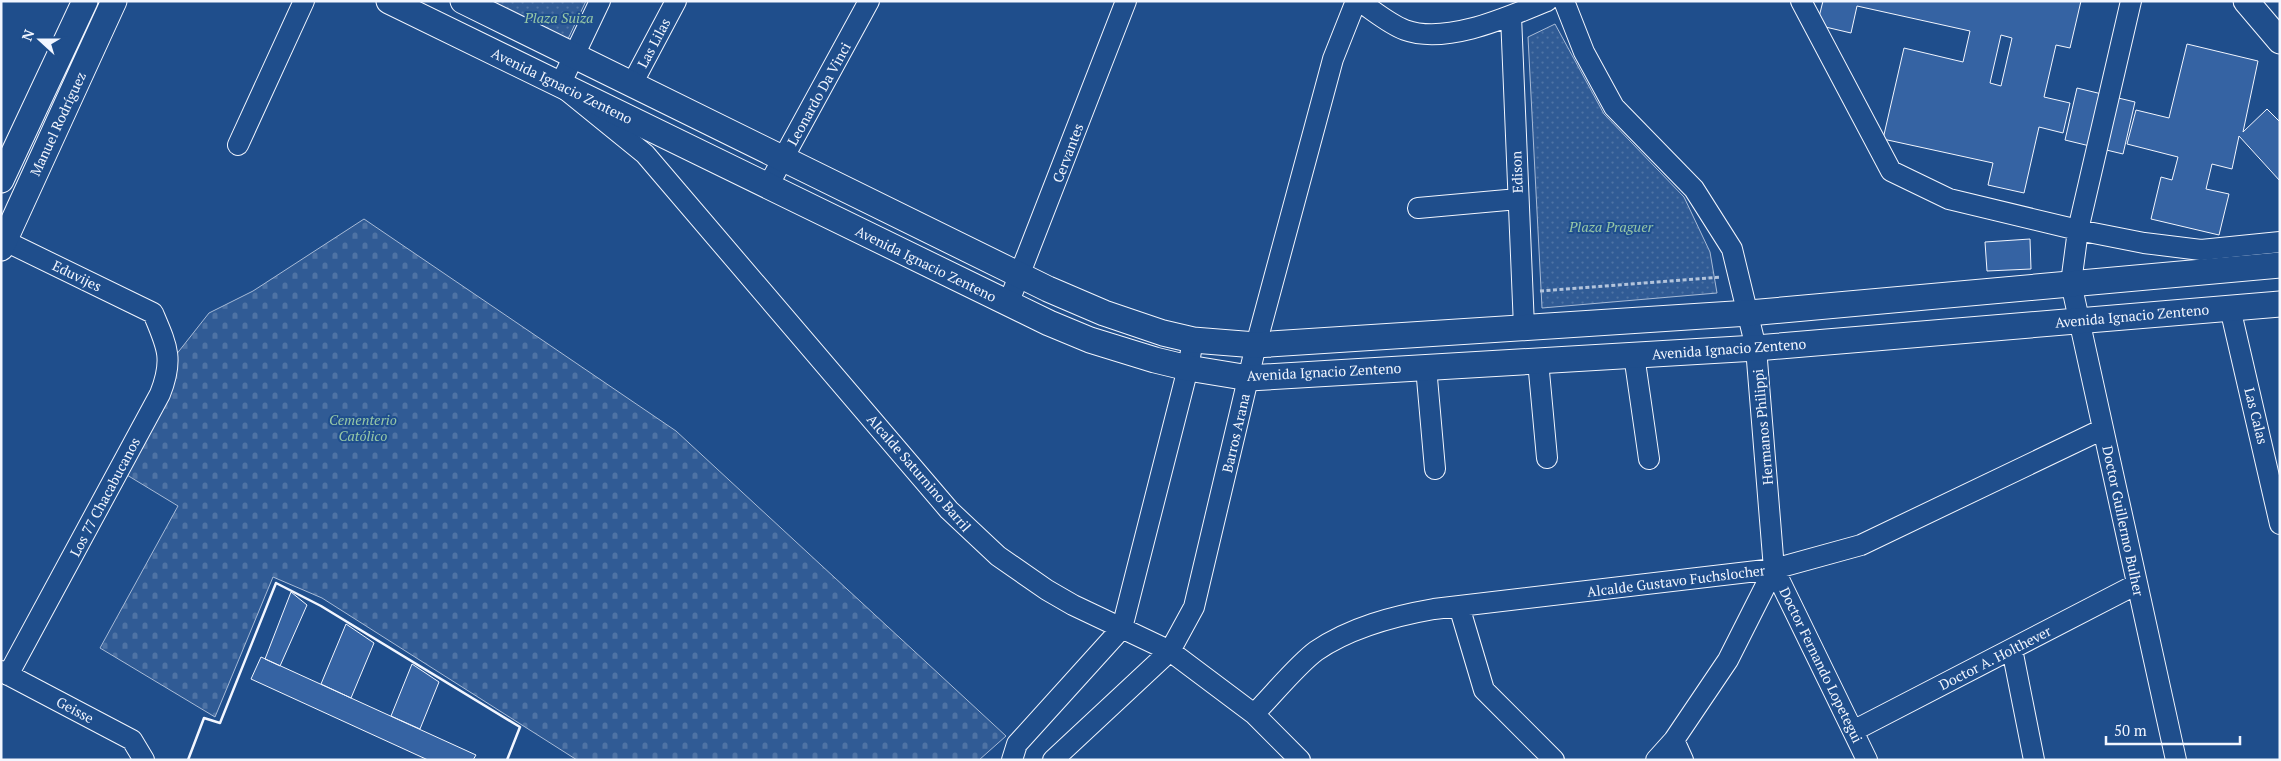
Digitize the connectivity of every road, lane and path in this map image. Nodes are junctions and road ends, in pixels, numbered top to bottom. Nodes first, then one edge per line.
1 (85, 1) edge
2 (114, 1) edge
3 (304, 1) edge
4 (389, 1) edge
5 (462, 1) edge
6 (600, 1) edge
7 (676, 1) edge
8 (869, 1) edge
9 (1126, 1) edge
10 (1358, 1) edge
11 (1547, 1) edge
12 (1564, 1) edge
13 (1801, 1) edge
14 (2131, 1) edge
15 (2246, 1) edge
16 (1511, 16) junction
17 (2280, 41) edge
18 (573, 55) junction
19 (632, 84) junction
20 (560, 85) junction
21 (669, 138) junction
22 (238, 145) dead end
23 (645, 154) junction
24 (783, 158) junction
25 (1, 180) edge
26 (768, 186) junction
27 (1518, 199) junction
28 (1418, 208) dead end
29 (2078, 230) junction
30 (2, 242) edge
31 (2280, 242) edge
32 (2280, 265) edge
33 (1738, 273) junction
34 (1021, 275) junction
35 (2071, 283) junction
36 (1523, 293) junction
37 (1966, 294) junction
38 (1008, 304) junction
39 (2280, 304) edge
40 (2230, 308) junction
41 (153, 313) joint
42 (1749, 313) junction
43 (2080, 320) junction
44 (1524, 327) junction
45 (1971, 330) junction
46 (1193, 340) junction
47 (1256, 345) junction
48 (1756, 348) junction
49 (1634, 355) junction
50 (1538, 361) junction
51 (1426, 367) junction
52 (1188, 368) junction
53 (1249, 378) junction
54 (2103, 429) junction
55 (2273, 453) edge
56 (1547, 458) dead end
57 (1649, 459) dead end
58 (1435, 469) dead end
59 (2280, 524) edge
60 (1774, 569) junction
61 (2137, 584) junction
62 (1459, 606) junction
63 (1122, 628) junction
64 (2012, 649) junction
65 (1170, 651) junction
66 (5, 673) edge
67 (1254, 714) junction
68 (1853, 731) junction
69 (1674, 740) junction
70 (143, 758) edge
71 (1012, 760) edge
72 (1053, 760) edge
73 (1300, 760) edge
74 (1554, 760) edge
75 (1656, 760) edge
76 (1683, 760) edge
77 (1867, 760) edge
78 (2034, 760) edge
79 (2176, 760) edge

1 - 25 main road, Manuel Rodríguez
2 - 30 main road, Manuel Rodríguez
3 - 22 street
4 - 20 main road, Avenida Ignacio Zenteno
5 - 18 main road
6 - 18 street
7 - 19 street, Las Lilas
8 - 24 street, Leonardo Da Vinci
9 - 34 street, Cervantes
10 - 16 street
10 - 47 street, Barros Arana
11 - 16 street
12 - 33 street, Hermanos Philippi
13 - 29 street
14 - 29 street
15 - 17 main road
16 - 27 street, Edison
18 - 19 main road
18 - 20 street
19 - 24 main road
20 - 21 main road, Avenida Ignacio Zenteno
20 - 23 street, Alcalde Saturnino Barril
21 - 23 street
21 - 26 main road, Avenida Ignacio Zenteno
23 - 63 street, Alcalde Saturnino Barril
24 - 26 street, Leonardo Da Vinci
24 - 34 main road
26 - 38 main road, Avenida Ignacio Zenteno
27 - 28 street
27 - 36 street, Edison
29 - 31 street
29 - 35 street
30 - 41 street, Eduvijes
32 - 35 main road
33 - 36 path
33 - 42 street, Hermanos Philippi
34 - 38 street, Cervantes
34 - 46 main road
35 - 37 main road
35 - 43 street, Doctor Guillermo Bulher
36 - 44 street, Edison
37 - 42 main road
37 - 45 main road
38 - 52 main road, Avenida Ignacio Zenteno
39 - 40 main road, Avenida Ignacio Zenteno
40 - 43 main road, Avenida Ignacio Zenteno
40 - 55 street, Las Calas
41 - 66 street, Los 77 Chacabucanos
42 - 44 main road
42 - 48 street, Hermanos Philippi
43 - 45 main road, Avenida Ignacio Zenteno
43 - 54 street, Doctor Guillermo Bulher
44 - 47 main road
45 - 48 main road, Avenida Ignacio Zenteno
46 - 47 main road
46 - 52 street
47 - 53 street, Barros Arana
48 - 49 main road, Avenida Ignacio Zenteno
48 - 60 street, Hermanos Philippi
49 - 50 main road, Avenida Ignacio Zenteno
49 - 57 street
50 - 51 main road, Avenida Ignacio Zenteno
50 - 56 street
51 - 53 main road, Avenida Ignacio Zenteno
51 - 58 street
52 - 53 main road, Avenida Ignacio Zenteno
52 - 63 street
53 - 65 street, Barros Arana
54 - 60 street, Alcalde Gustavo Fuchslocher
54 - 61 street, Doctor Guillermo Bulher
55 - 59 street, Las Calas
60 - 62 street, Alcalde Gustavo Fuchslocher
60 - 68 street, Doctor Fernando Lopetegui
60 - 69 street
61 - 64 street, Doctor A. Holthever
61 - 79 street, Doctor Guillermo Bulher
62 - 67 street, Alcalde Gustavo Fuchslocher
62 - 74 street
63 - 65 street, Alcalde Saturnino Barril
63 - 71 street
64 - 68 street, Doctor A. Holthever
64 - 78 street
65 - 67 street, Alcalde Saturnino Barril
65 - 72 street, Barros Arana
66 - 70 street, Geisse
67 - 73 street, Alcalde Saturnino Barril
68 - 77 street, Doctor Fernando Lopetegui
69 - 75 street
69 - 76 street

